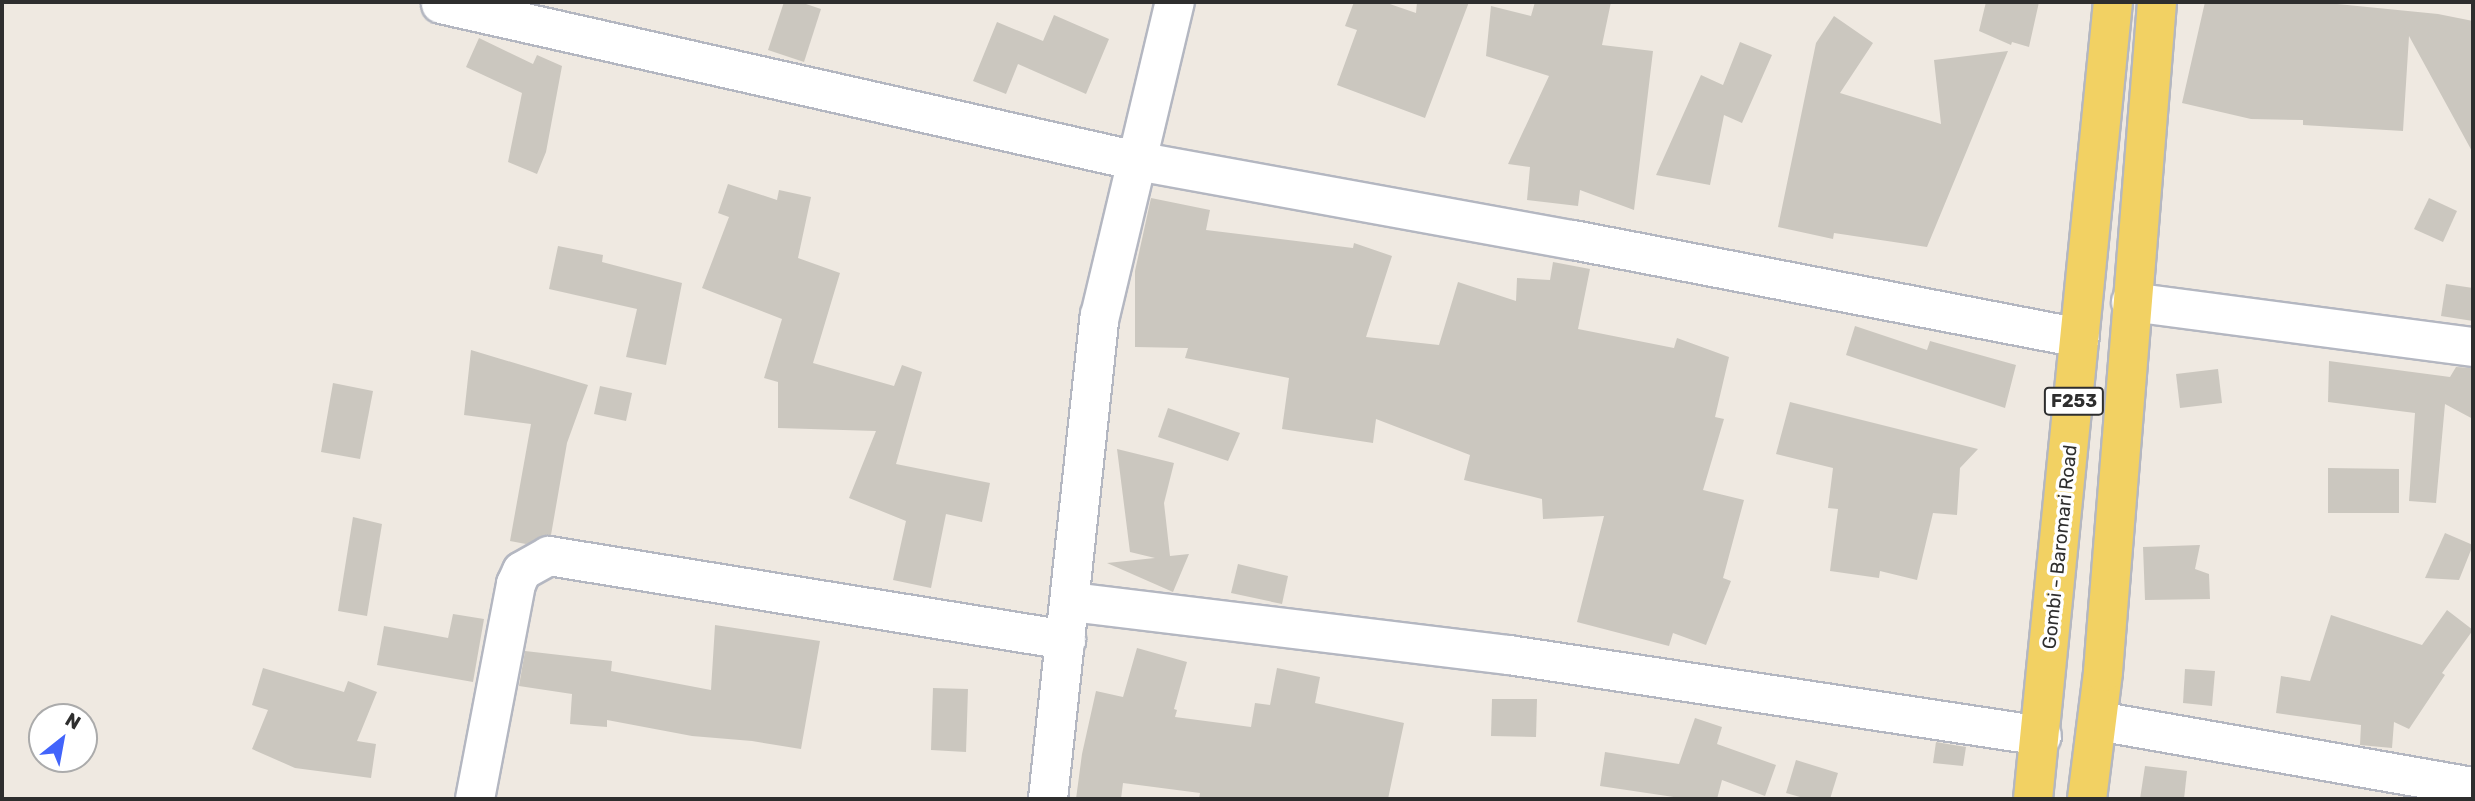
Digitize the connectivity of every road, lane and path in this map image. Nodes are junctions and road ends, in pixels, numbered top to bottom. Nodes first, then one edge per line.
1 (1175, 2) edge
2 (2113, 2) edge
3 (2157, 2) edge
4 (441, 4) dead end
5 (1137, 161) junction
6 (2131, 302) junction
7 (2080, 338) junction
8 (2473, 347) edge
9 (1071, 602) junction
10 (1066, 640) junction
11 (2098, 721) junction
12 (2042, 736) junction
13 (2473, 786) edge
14 (475, 799) edge
15 (1048, 799) edge
16 (2034, 799) edge
17 (2087, 799) edge
18 (2470, 799) edge

1 - 5 street
2 - 7 main road, Gombi - Baromari Road / F253
3 - 6 main road, F253
4 - 5 street
5 - 7 street
5 - 9 street
6 - 8 street
6 - 11 main road, F253
7 - 12 main road, Gombi - Baromari Road / F253
9 - 10 street
9 - 12 street
10 - 14 street
10 - 15 street
11 - 13 street
11 - 17 main road, F253
12 - 16 main road, Gombi - Baromari Road / F253
13 - 18 street

